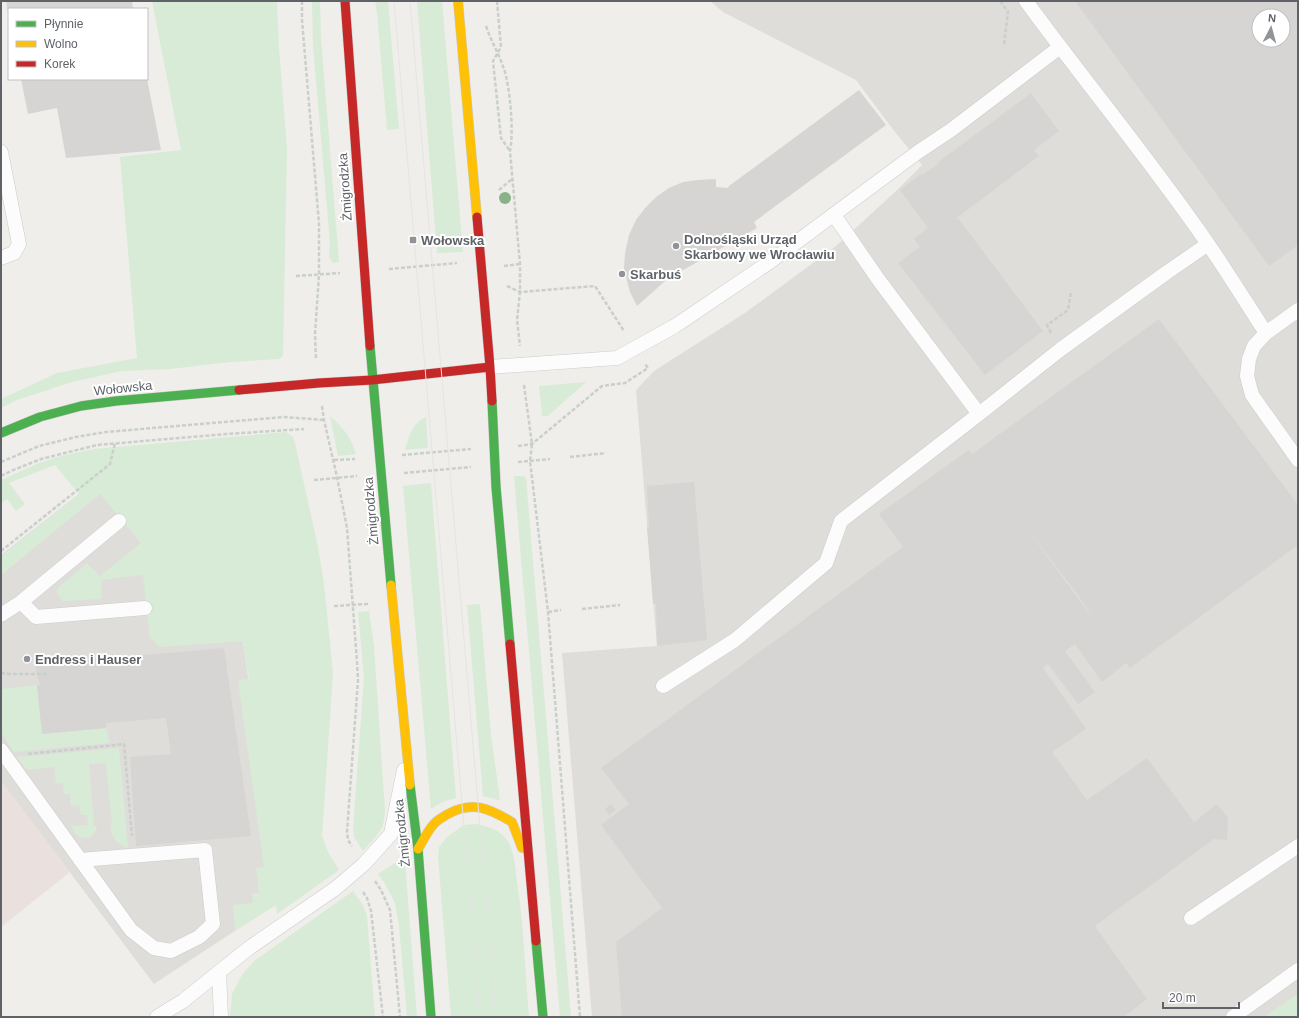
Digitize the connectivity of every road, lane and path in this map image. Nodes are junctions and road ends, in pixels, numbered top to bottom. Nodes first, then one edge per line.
1 (302, 1) edge
2 (345, 1) edge
3 (458, 1) edge
4 (497, 1) edge
5 (1000, 1) edge
6 (1026, 1) edge
7 (483, 19) dead end
8 (1004, 44) dead end
9 (1060, 47) junction
10 (497, 54) junction
11 (510, 151) junction
12 (1, 152) edge
13 (512, 179) junction
14 (499, 197) dead end
15 (834, 215) junction
16 (1208, 244) junction
17 (1, 258) edge
18 (520, 264) junction
19 (501, 266) dead end
20 (503, 284) dead end
21 (520, 292) junction
22 (1071, 292) dead end
23 (1298, 310) edge
24 (625, 333) dead end
25 (1266, 333) junction
26 (1051, 336) dead end
27 (519, 344) dead end
28 (643, 362) dead end
29 (490, 367) junction
30 (372, 380) junction
31 (319, 383) junction
32 (524, 391) dead end
33 (979, 414) junction
34 (324, 420) junction
35 (304, 429) dead end
36 (1, 433) edge
37 (115, 443) junction
38 (532, 444) junction
39 (494, 448) junction
40 (606, 453) dead end
41 (379, 457) junction
42 (570, 457) dead end
43 (550, 458) dead end
44 (334, 460) junction
45 (1298, 460) edge
46 (530, 461) junction
47 (1, 462) edge
48 (495, 465) junction
49 (1, 476) edge
50 (381, 476) junction
51 (338, 477) junction
52 (314, 480) dead end
53 (119, 521) dead end
54 (1, 551) edge
55 (366, 597) dead end
56 (21, 602) junction
57 (352, 605) junction
58 (620, 605) dead end
59 (334, 606) dead end
60 (145, 608) dead end
61 (582, 609) dead end
62 (561, 610) dead end
63 (548, 612) junction
64 (1, 614) edge
65 (1, 673) edge
66 (49, 674) dead end
67 (663, 686) dead end
68 (3, 753) edge
69 (407, 756) junction
70 (1298, 846) edge
71 (418, 849) junction
72 (134, 856) junction
73 (80, 860) junction
74 (364, 864) junction
75 (530, 868) junction
76 (351, 875) junction
77 (1191, 918) dead end
78 (1298, 970) edge
79 (219, 972) junction
80 (157, 1017) edge
81 (221, 1017) edge
82 (383, 1017) edge
83 (400, 1017) edge
84 (431, 1017) edge
85 (543, 1017) edge
86 (580, 1017) edge
87 (1233, 1017) edge

1 - 31 path
2 - 30 main road, Żmigrodzka
3 - 29 main road
4 - 10 path
5 - 8 path
6 - 9 lane
7 - 10 path
9 - 15 lane
9 - 16 lane
10 - 11 path
10 - 11 path
11 - 13 path
12 - 17 lane
13 - 14 path
13 - 18 path
15 - 29 lane
15 - 33 lane
16 - 25 lane
16 - 33 lane
18 - 19 path
18 - 21 path
20 - 21 path
21 - 24 path
21 - 27 path
22 - 26 path
23 - 25 lane
25 - 45 lane
28 - 38 path
29 - 30 main road, Wołowska
29 - 39 main road
30 - 31 main road, Wołowska
30 - 41 main road, Żmigrodzka
31 - 34 path
31 - 36 main road, Wołowska
32 - 38 path
33 - 67 lane
34 - 44 path
34 - 47 path
35 - 37 path
37 - 49 path
37 - 54 path
38 - 39 path
38 - 46 path
39 - 41 path
39 - 48 main road
40 - 42 path
41 - 44 path
41 - 50 main road, Żmigrodzka
43 - 46 path
44 - 51 path
46 - 48 path
46 - 63 path
48 - 50 path
48 - 75 main road
50 - 51 path
50 - 69 main road, Żmigrodzka
51 - 52 path
51 - 57 path
53 - 56 lane
55 - 57 path
56 - 60 lane
56 - 64 lane
57 - 59 path
57 - 74 path
58 - 61 path
62 - 63 path
63 - 86 path
65 - 66 path
68 - 72 path
68 - 73 lane
69 - 71 main road, Żmigrodzka
69 - 74 lane
70 - 77 lane
71 - 75 main road
71 - 84 main road, Żmigrodzka
72 - 73 lane
72 - 73 lane
74 - 76 lane
74 - 83 path
75 - 85 main road
76 - 79 lane
76 - 82 path
78 - 87 lane
79 - 80 lane
79 - 81 lane

